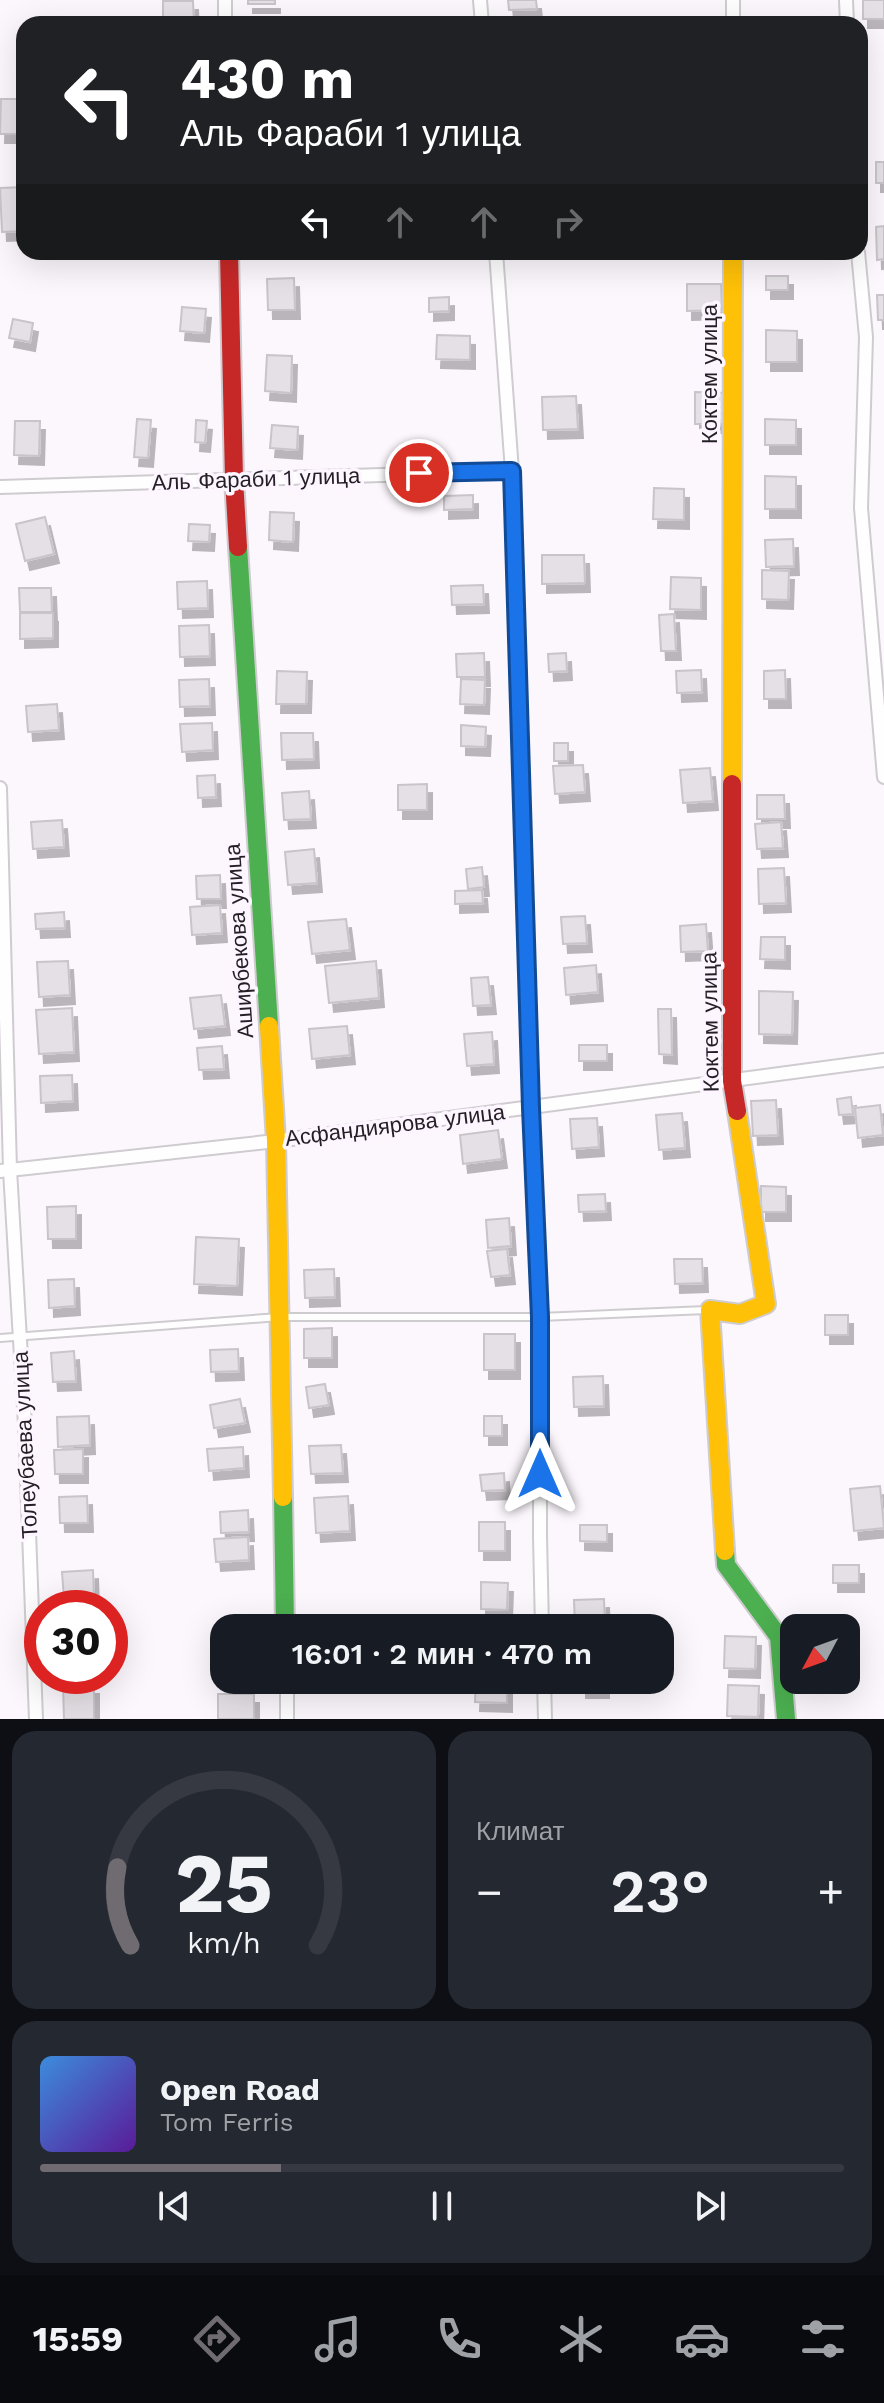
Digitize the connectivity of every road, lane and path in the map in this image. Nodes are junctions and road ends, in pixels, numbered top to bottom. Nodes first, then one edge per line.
1 (229, 260) edge
2 (497, 260) edge
3 (733, 260) edge
4 (859, 260) edge
5 (512, 471) junction
6 (234, 479) junction
7 (0, 487) edge
8 (884, 777) edge
9 (0, 788) edge
10 (884, 1060) edge
11 (732, 1081) junction
12 (531, 1108) junction
13 (276, 1141) junction
14 (5, 1171) edge
15 (710, 1310) junction
16 (279, 1317) junction
17 (540, 1317) junction
18 (20, 1337) junction
19 (0, 1338) edge
20 (285, 1614) edge
21 (542, 1614) edge
22 (287, 1694) edge
23 (544, 1694) edge
24 (36, 1719) edge
25 (287, 1719) edge
26 (545, 1719) edge
27 (786, 1719) edge

1 - 6 street, Аширбекова улица
2 - 5 street
3 - 11 street, Коктем улица
4 - 8 street
5 - 6 street, Аль Фараби 1 улица
5 - 12 street
6 - 7 street, Аль Фараби 1 улица
6 - 13 street, Аширбекова улица
9 - 14 street, Толеубаева улица
10 - 11 street, Асфандиярова улица
11 - 12 street, Асфандиярова улица
11 - 15 street, Коктем улица
12 - 13 street, Асфандиярова улица
12 - 17 street
13 - 14 street, Асфандиярова улица
13 - 16 street, Аширбекова улица
14 - 18 street, Толеубаева улица
15 - 17 lane
15 - 27 street
16 - 17 lane
16 - 18 lane
16 - 20 street, Аширбекова улица
17 - 21 street
18 - 19 lane
18 - 24 street, Толеубаева улица
22 - 25 street
23 - 26 street

